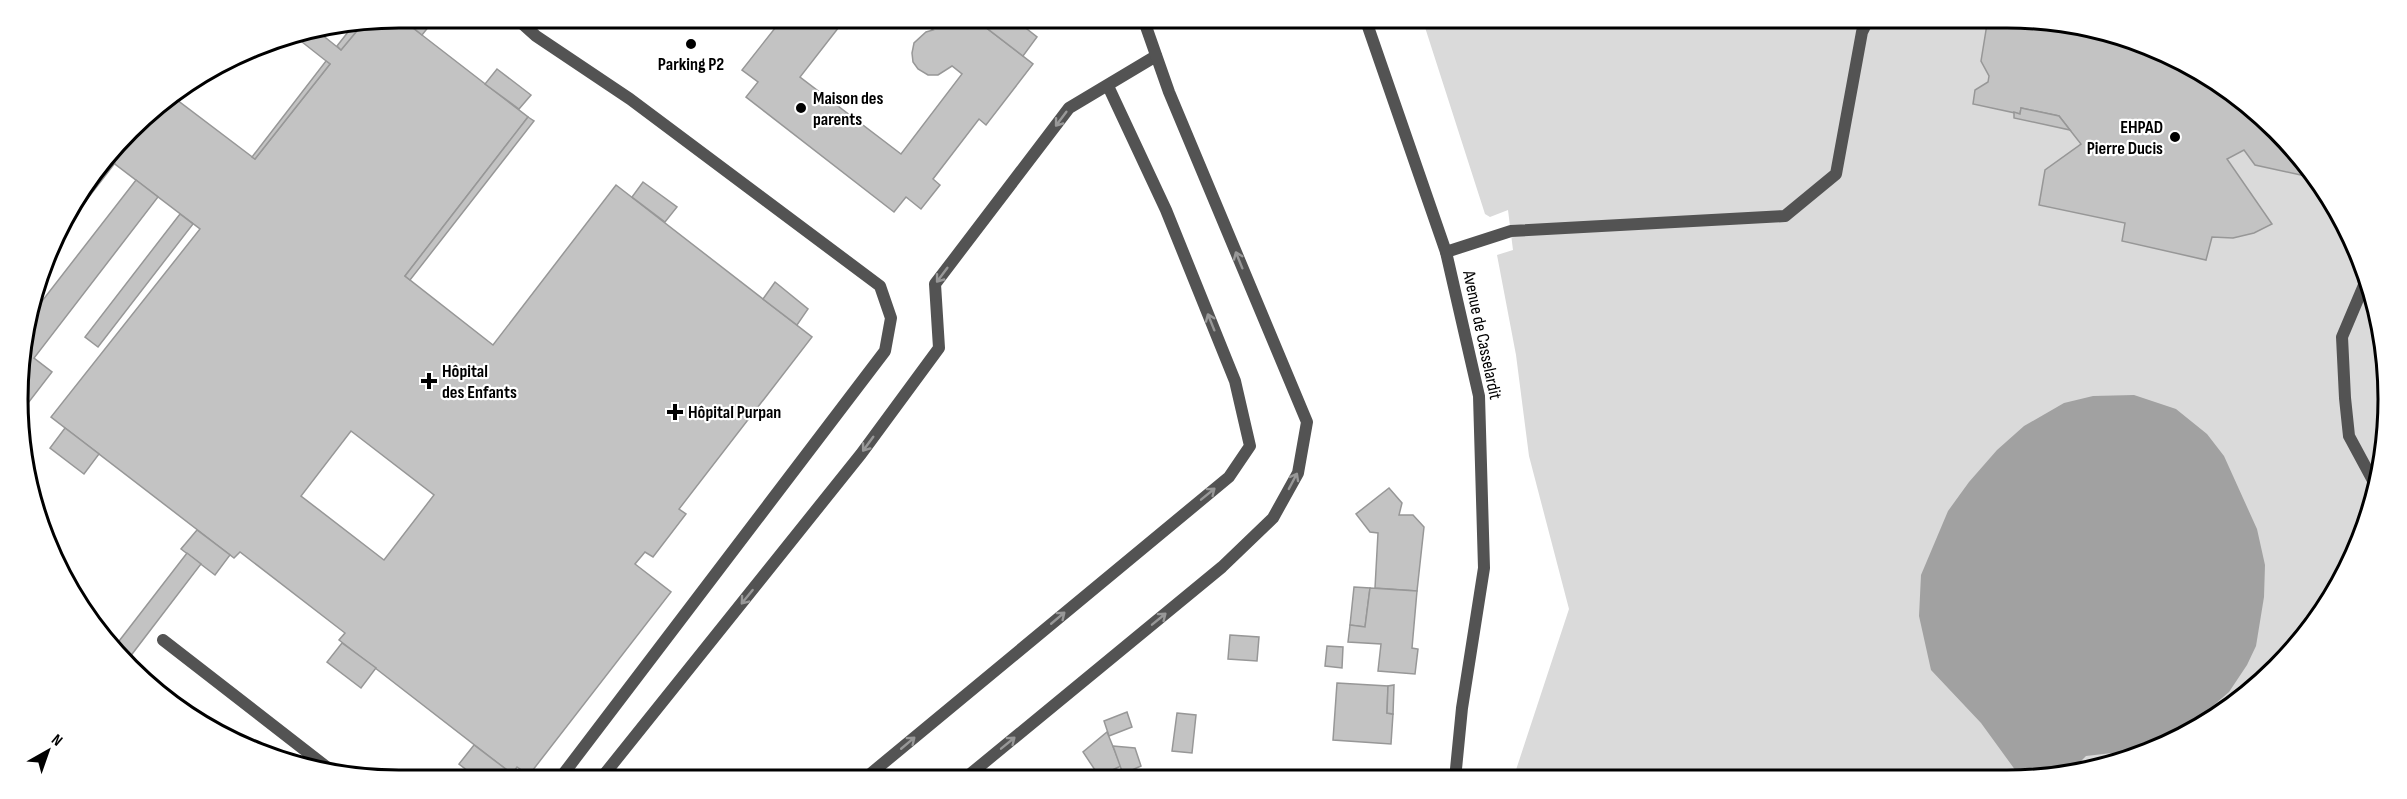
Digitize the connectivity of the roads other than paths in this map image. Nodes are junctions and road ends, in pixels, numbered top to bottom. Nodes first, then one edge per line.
1 (527, 28) edge
2 (1146, 28) edge
3 (1368, 28) edge
4 (1864, 28) edge
5 (1156, 56) junction
6 (1108, 86) junction
7 (1446, 252) junction
8 (2362, 290) edge
9 (2370, 476) edge
10 (163, 640) dead end
11 (319, 761) edge
12 (566, 770) edge
13 (608, 770) edge
14 (875, 770) edge
15 (975, 770) edge
16 (1456, 770) edge

1 - 12 street
2 - 5 street
3 - 7 street, Avenue de Casselardit
4 - 7 street
5 - 6 street
15 -> 5 street
6 -> 13 street
14 -> 6 street
7 - 16 street, Avenue de Casselardit
8 - 9 street
10 - 11 street

